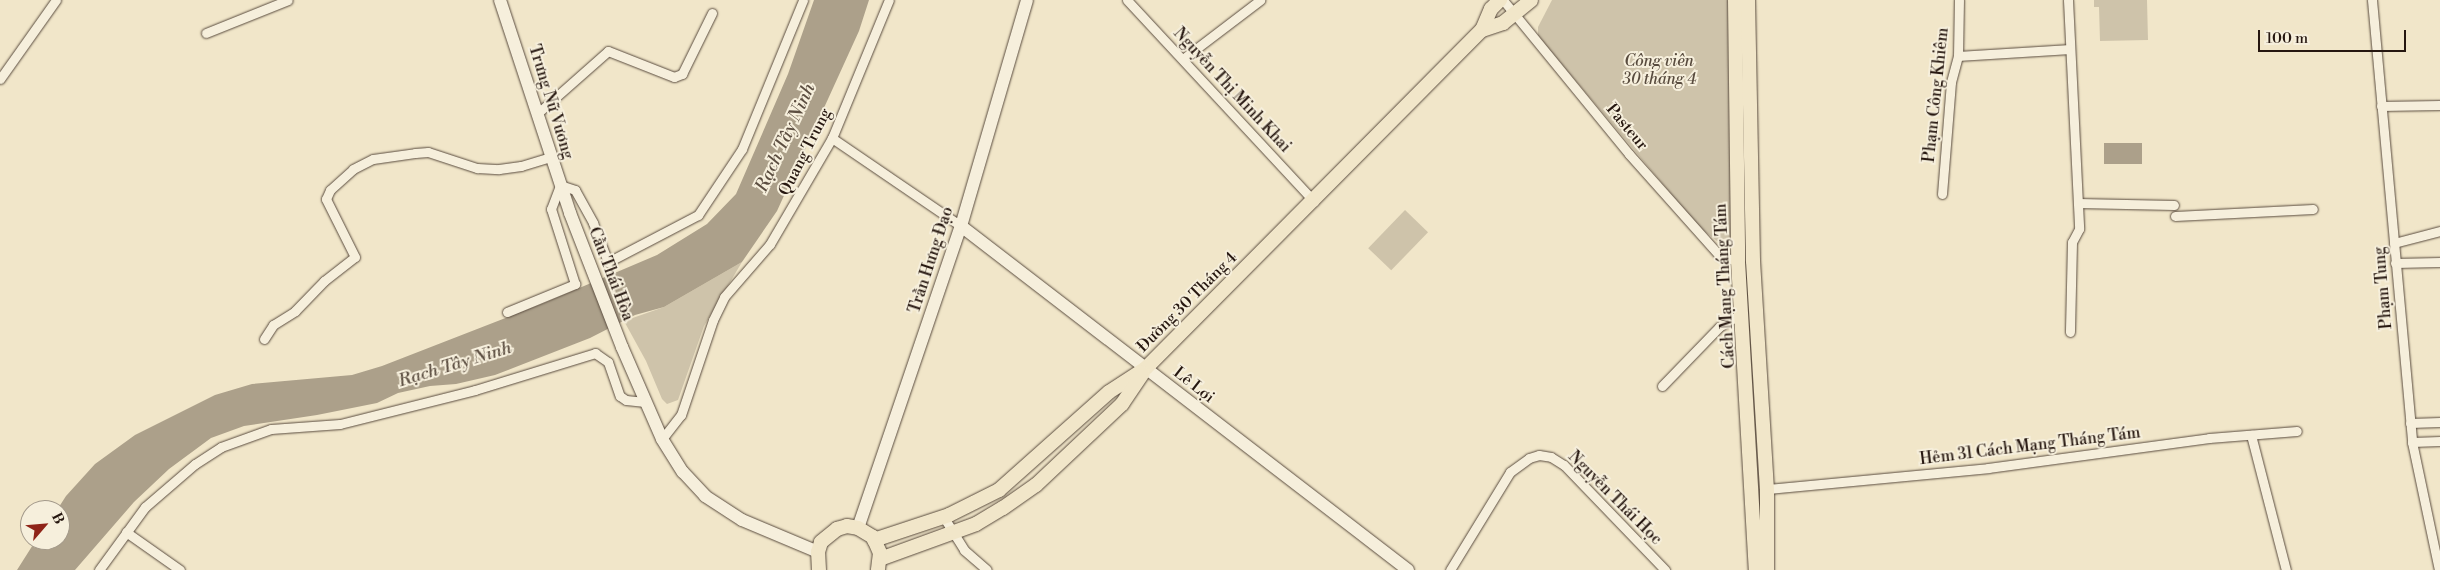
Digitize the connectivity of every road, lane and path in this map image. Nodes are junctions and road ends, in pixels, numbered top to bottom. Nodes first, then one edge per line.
1 (56, 0) edge
2 (288, 0) edge
3 (500, 0) edge
4 (803, 0) edge
5 (889, 0) edge
6 (1027, 0) edge
7 (1127, 0) edge
8 (1260, 0) edge
9 (1502, 0) edge
10 (1531, 0) edge
11 (1735, 0) edge
12 (1748, 0) edge
13 (1959, 0) edge
14 (2068, 0) edge
15 (2372, 0) edge
16 (712, 13) dead end
17 (1514, 14) junction
18 (1482, 30) junction
19 (206, 33) dead end
20 (2070, 49) junction
21 (1958, 56) junction
22 (1184, 58) junction
23 (0, 79) edge
24 (2440, 105) edge
25 (2381, 106) junction
26 (539, 112) junction
27 (832, 138) junction
28 (550, 157) junction
29 (560, 185) junction
30 (1942, 194) dead end
31 (1314, 202) junction
32 (2078, 203) junction
33 (2174, 205) dead end
34 (2313, 209) dead end
35 (570, 213) joint
36 (2174, 216) dead end
37 (960, 226) junction
38 (2440, 231) edge
39 (2394, 244) junction
40 (1738, 261) junction
41 (1753, 261) junction
42 (2440, 262) edge
43 (2395, 263) junction
44 (507, 312) dead end
45 (1749, 312) junction
46 (2070, 332) dead end
47 (264, 339) dead end
48 (1146, 368) junction
49 (1662, 386) dead end
50 (645, 402) junction
51 (2440, 422) edge
52 (2410, 423) junction
53 (2297, 431) dead end
54 (2251, 435) junction
55 (662, 439) junction
56 (1757, 440) junction
57 (2440, 441) edge
58 (2412, 442) junction
59 (1767, 489) junction
60 (943, 516) junction
61 (858, 528) junction
62 (126, 532) junction
63 (951, 534) junction
64 (874, 540) junction
65 (818, 552) junction
66 (879, 564) edge
67 (2439, 566) edge
68 (99, 570) edge
69 (180, 570) edge
70 (819, 570) edge
71 (987, 570) edge
72 (1408, 570) edge
73 (1450, 570) edge
74 (1665, 570) edge
75 (1756, 570) edge
76 (1767, 570) edge
77 (2286, 570) edge

1 - 23 street
2 - 19 street
3 - 26 street, Trưng Nữ Vương
4 - 29 street
5 - 27 street, Quang Trung
6 - 37 street, Trần Hưng Đạo
7 - 22 street, Nguyễn Thị Minh Khai
8 - 22 street
9 - 17 street, Pasteur
9 - 18 main road, Đường 30 Tháng 4
10 - 17 main road, Đường 30 Tháng 4
11 - 40 main road, Cách Mạng Tháng Tám
12 - 41 main road, Cách Mạng Tháng Tám
13 - 21 street, Phạm Công Khiêm
14 - 20 street
15 - 25 street, Phạm Tung
16 - 26 street
17 - 18 main road, Đường 30 Tháng 4
17 - 40 street, Pasteur
18 - 31 main road, Đường 30 Tháng 4
20 - 21 street
20 - 32 street
21 - 30 street, Phạm Công Khiêm
22 - 31 street, Nguyễn Thị Minh Khai
24 - 25 street
25 - 39 street, Phạm Tung
26 - 28 street, Trưng Nữ Vương
27 - 37 street
27 - 55 street, Quang Trung
28 - 29 street, Trưng Nữ Vương
28 - 47 street
29 - 35 street, Trưng Nữ Vương
29 - 44 street
31 - 48 main road, Đường 30 Tháng 4
32 - 33 street
32 - 46 street
34 - 36 street
35 - 50 street, Cầu Thái Hòa
37 - 48 street, Lê Lợi
37 - 61 street, Trần Hưng Đạo
38 - 39 street
39 - 43 street, Phạm Tung
40 - 41 main road
40 - 45 main road, Cách Mạng Tháng Tám
41 - 45 main road, Cách Mạng Tháng Tám
42 - 43 street
43 - 52 street, Phạm Tung
45 - 49 street
45 - 56 main road, Cách Mạng Tháng Tám
48 - 60 main road, Đường 30 Tháng 4
48 - 63 main road
48 - 72 street, Lê Lợi
50 - 55 street
50 - 62 street
51 - 52 street
52 - 58 street, Phạm Tung
53 - 54 street, Hẻm 31 Cách Mạng Tháng Tám
54 - 59 street, Hẻm 31 Cách Mạng Tháng Tám
54 - 77 street
55 - 65 street
56 - 59 main road, Cách Mạng Tháng Tám
56 - 75 main road, Cách Mạng Tháng Tám
57 - 58 street
58 - 67 street, Phạm Tung
59 - 76 main road, Cách Mạng Tháng Tám
60 - 63 street
60 - 64 main road, Đường 30 Tháng 4
61 - 64 main road
61 - 65 main road
62 - 68 street
62 - 69 street
63 - 66 main road
63 - 71 street
64 - 66 main road
65 - 70 main road
73 - 74 street, Nguyễn Thái Học

